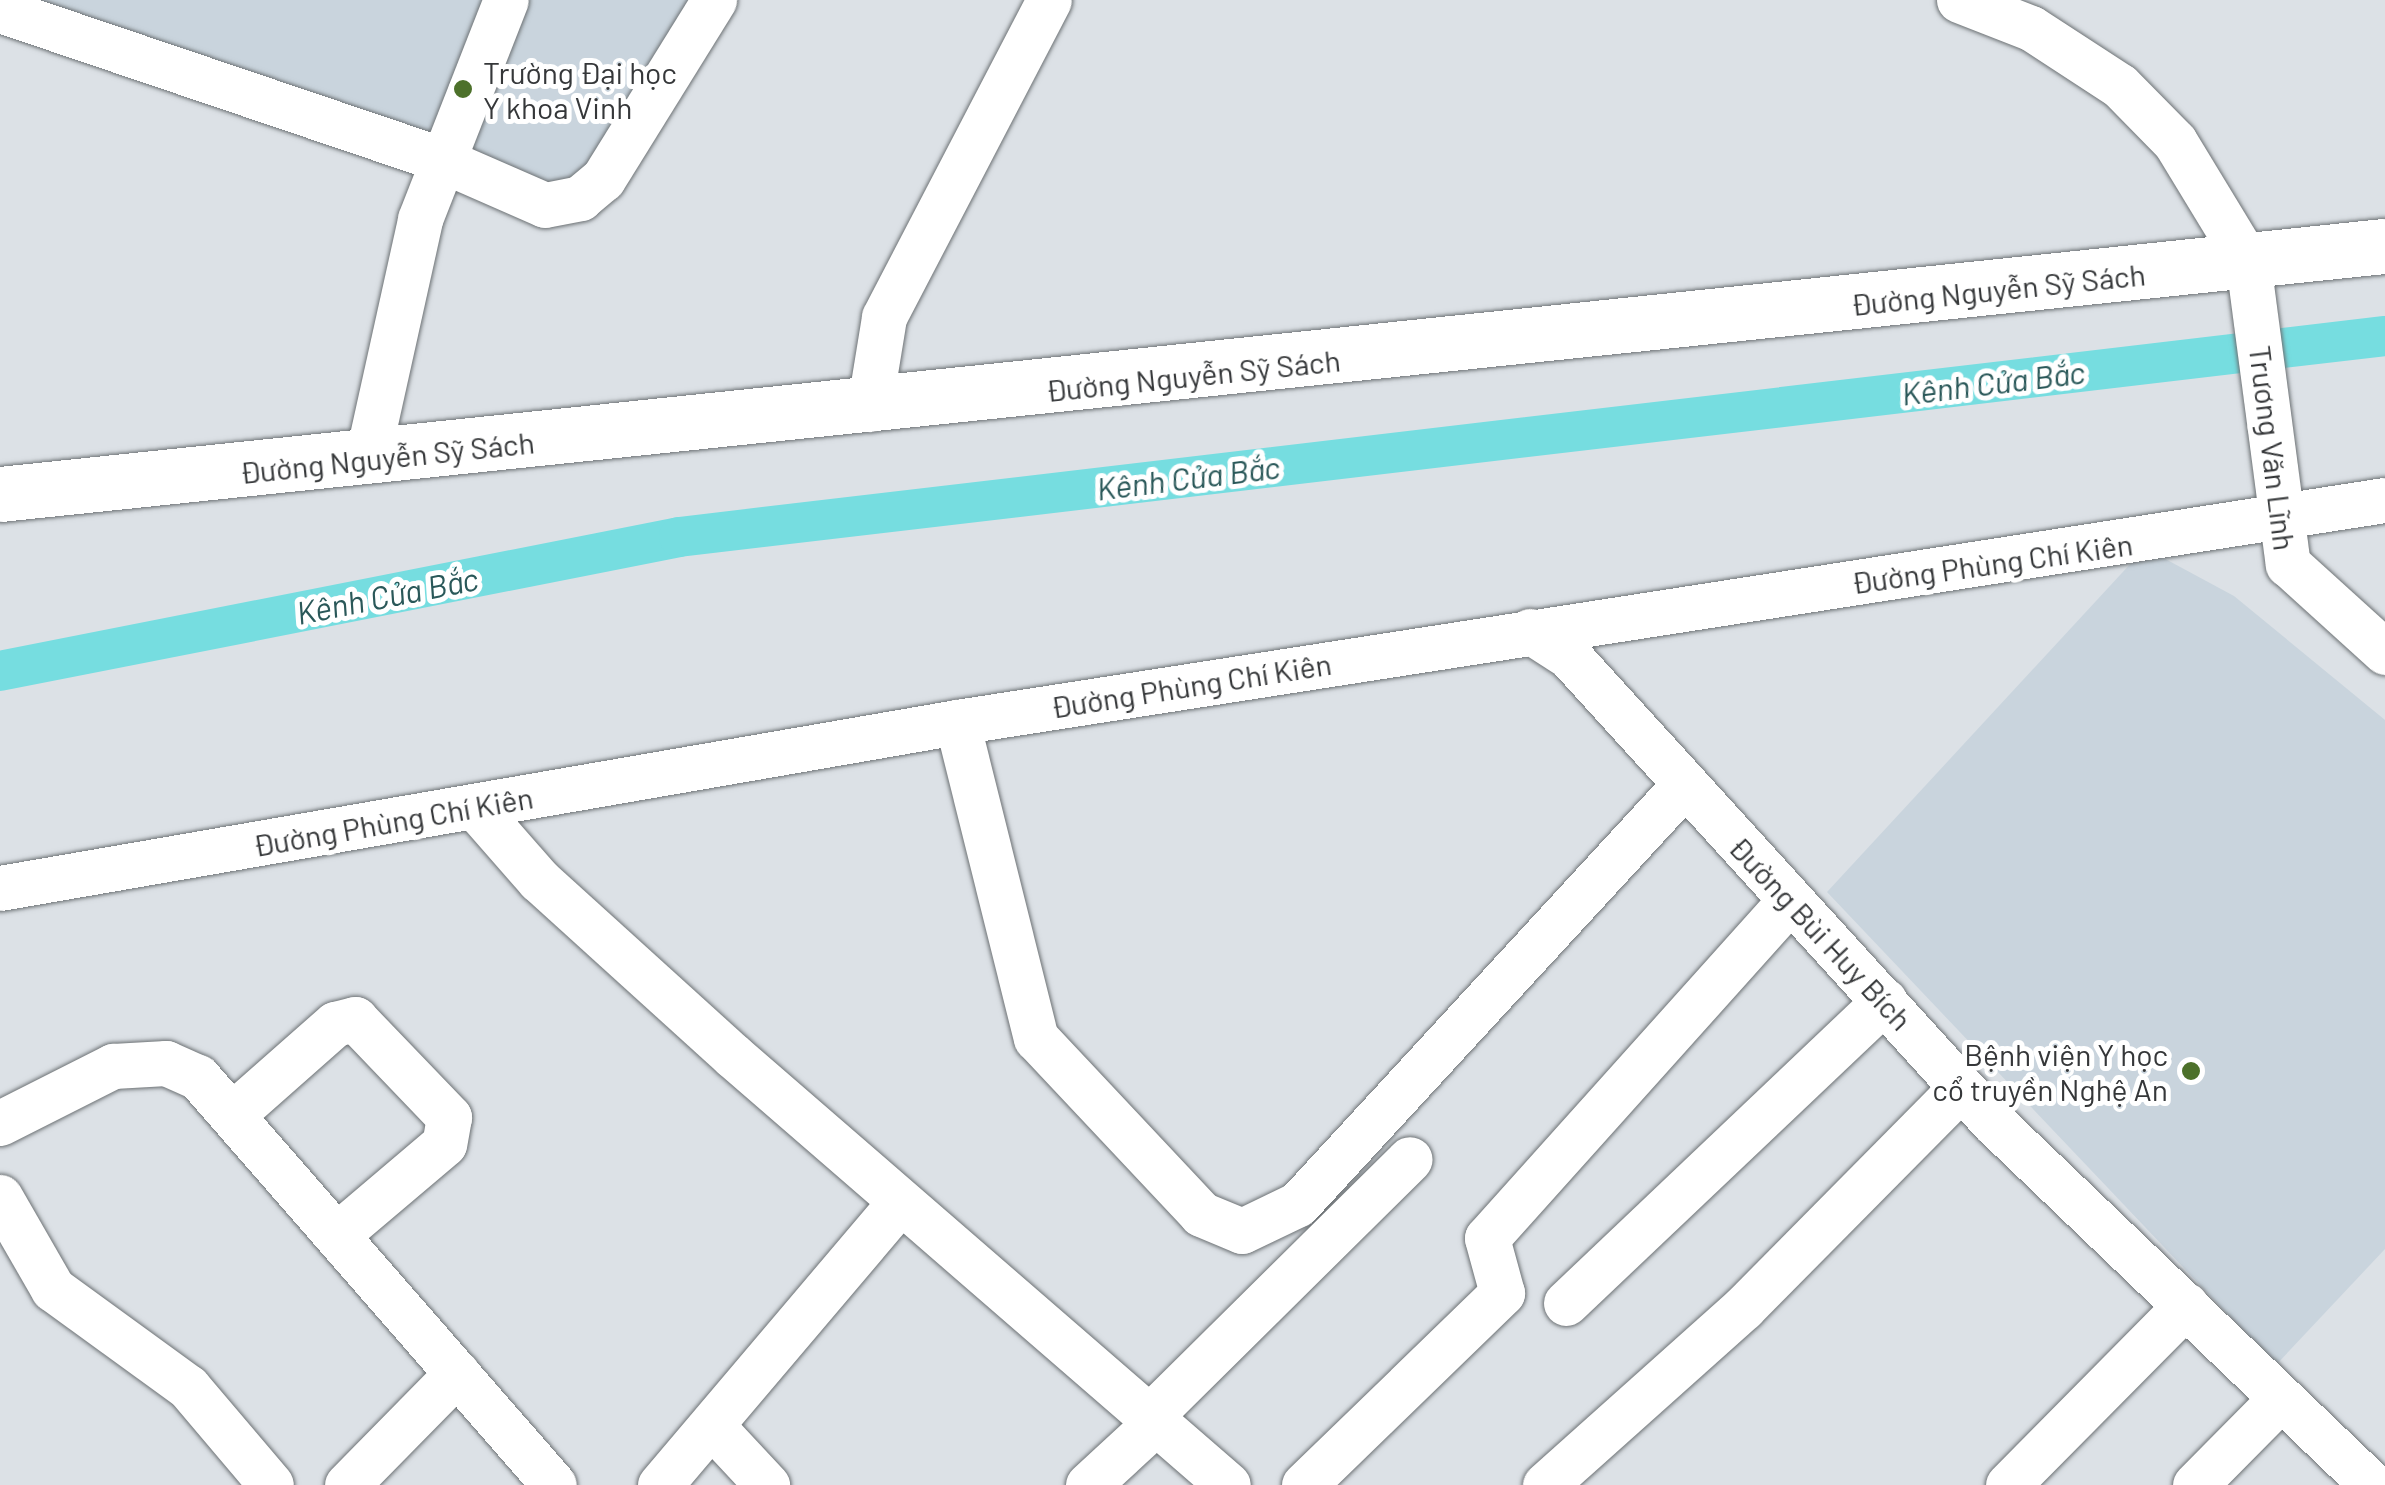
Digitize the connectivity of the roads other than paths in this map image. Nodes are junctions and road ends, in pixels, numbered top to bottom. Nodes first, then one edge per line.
1 (506, 0) edge
2 (714, 0) edge
3 (1049, 0) edge
4 (1958, 0) edge
5 (0, 10) edge
6 (442, 160) junction
7 (2385, 246) edge
8 (2250, 274) junction
9 (869, 409) junction
10 (366, 459) junction
11 (0, 494) edge
12 (2385, 500) edge
13 (2278, 520) junction
14 (1530, 632) junction
15 (2385, 652) edge
16 (957, 722) junction
17 (1684, 786) junction
18 (475, 807) junction
19 (0, 888) edge
20 (1788, 902) junction
21 (1884, 1001) junction
22 (1961, 1088) junction
23 (234, 1113) junction
24 (0, 1123) edge
25 (1410, 1159) dead end
26 (0, 1197) edge
27 (900, 1202) junction
28 (338, 1234) junction
29 (1566, 1303) dead end
30 (2186, 1304) junction
31 (457, 1373) junction
32 (2281, 1398) junction
33 (1151, 1421) junction
34 (712, 1426) junction
35 (271, 1485) edge
36 (347, 1485) edge
37 (554, 1485) edge
38 (660, 1485) edge
39 (767, 1485) edge
40 (1088, 1485) edge
41 (1228, 1485) edge
42 (1304, 1485) edge
43 (1544, 1485) edge
44 (2008, 1485) edge
45 (2196, 1485) edge
46 (2372, 1485) edge

1 - 6 street
2 - 6 street
3 - 9 street
4 - 8 street
5 - 6 street
6 - 10 street
7 - 8 main road, Đường Nguyễn Sỹ Sách
8 - 9 main road, Đường Nguyễn Sỹ Sách
8 - 13 street, Trương Văn Lĩnh
9 - 10 main road, Đường Nguyễn Sỹ Sách
10 - 11 main road, Đường Nguyễn Sỹ Sách
12 - 13 street, Đường Phùng Chí Kiên
13 - 14 street, Đường Phùng Chí Kiên
13 - 15 street, Trương Văn Lĩnh
14 - 16 street, Đường Phùng Chí Kiên
14 - 17 street, Đường Bùi Huy Bích
16 - 17 street
16 - 18 street, Đường Phùng Chí Kiên
17 - 20 street, Đường Bùi Huy Bích
18 - 19 street, Đường Phùng Chí Kiên
18 - 27 street
20 - 21 street, Đường Bùi Huy Bích
20 - 42 street
21 - 22 street, Đường Bùi Huy Bích
21 - 29 street
22 - 30 street, Đường Bùi Huy Bích
22 - 43 street
23 - 24 street
23 - 28 street
23 - 28 street
25 - 33 street
26 - 35 street
27 - 33 street
27 - 34 street
28 - 31 street
30 - 32 street, Đường Bùi Huy Bích
30 - 44 street
31 - 36 street
31 - 37 street
32 - 45 street
32 - 46 street, Đường Bùi Huy Bích
33 - 40 street
33 - 41 street
34 - 38 street
34 - 39 street

